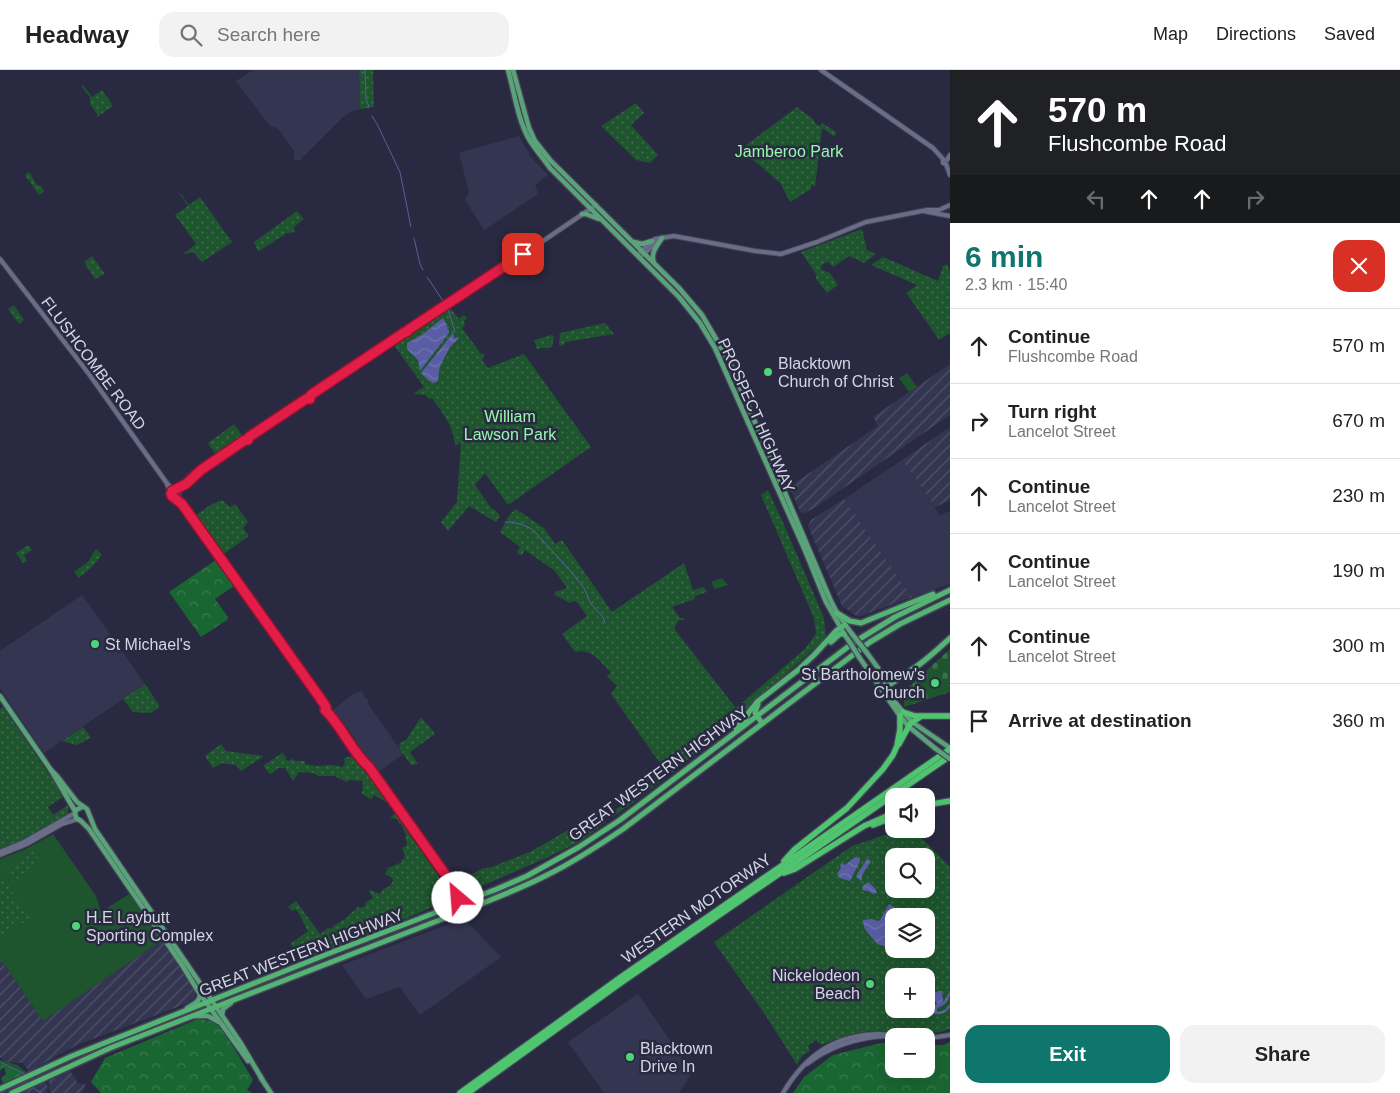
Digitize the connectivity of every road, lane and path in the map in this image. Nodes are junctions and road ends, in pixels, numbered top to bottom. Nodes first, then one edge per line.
1 (508, 70) edge
2 (513, 70) edge
3 (821, 70) edge
4 (946, 160) edge
5 (950, 175) edge
6 (596, 205) junction
7 (949, 206) edge
8 (591, 208) junction
9 (923, 211) junction
10 (582, 214) junction
11 (950, 216) edge
12 (602, 220) junction
13 (661, 239) junction
14 (631, 241) junction
15 (652, 241) junction
16 (641, 254) junction
17 (0, 259) edge
18 (654, 264) junction
19 (175, 493) junction
20 (950, 589) edge
21 (949, 600) edge
22 (837, 613) junction
23 (843, 626) junction
24 (846, 636) junction
25 (950, 640) edge
26 (881, 673) junction
27 (886, 688) junction
28 (0, 696) edge
29 (764, 701) junction
30 (751, 709) junction
31 (764, 711) junction
32 (901, 714) junction
33 (922, 716) junction
34 (950, 716) edge
35 (755, 717) junction
36 (910, 724) junction
37 (760, 725) junction
38 (898, 746) junction
39 (950, 749) edge
40 (709, 752) junction
41 (950, 757) edge
42 (51, 770) junction
43 (950, 801) edge
44 (935, 804) edge
45 (84, 807) junction
46 (75, 812) junction
47 (89, 815) junction
48 (885, 817) edge
49 (79, 820) junction
50 (885, 821) edge
51 (842, 840) junction
52 (0, 854) edge
53 (774, 871) junction
54 (772, 878) junction
55 (457, 891) junction
56 (464, 901) junction
57 (449, 907) junction
58 (469, 908) junction
59 (200, 993) junction
60 (236, 998) junction
61 (209, 1001) junction
62 (214, 1007) junction
63 (175, 1015) junction
64 (222, 1015) junction
65 (190, 1016) junction
66 (222, 1024) junction
67 (885, 1034) edge
68 (950, 1035) edge
69 (935, 1037) edge
70 (262, 1079) junction
71 (483, 1082) junction
72 (0, 1089) edge
73 (12, 1093) edge
74 (271, 1093) edge
75 (458, 1093) edge
76 (468, 1093) edge
77 (473, 1093) edge
78 (784, 1093) edge

1 - 8 main road, PROSPECT HIGHWAY
2 - 6 main road
3 - 4 street
4 - 5 street
6 - 8 street
6 - 14 main road
7 - 9 street
7 - 11 street
8 - 10 street
8 - 12 main road, PROSPECT HIGHWAY
9 - 11 street
9 - 13 street
10 - 12 main road
10 - 19 street
12 - 16 main road, PROSPECT HIGHWAY
13 - 15 street
13 - 16 street
13 - 18 main road
14 - 15 main road
14 - 16 main road
15 - 16 street
16 - 18 main road, PROSPECT HIGHWAY
16 - 23 main road, PROSPECT HIGHWAY
17 - 19 street, FLUSHCOMBE ROAD
18 - 22 main road, PROSPECT HIGHWAY
19 - 55 street, FLUSHCOMBE ROAD
20 - 22 highway
20 - 31 highway, GREAT WESTERN HIGHWAY
21 - 37 highway, GREAT WESTERN HIGHWAY
22 - 23 main road, PROSPECT HIGHWAY
23 - 24 main road, PROSPECT HIGHWAY
23 - 26 main road, PROSPECT HIGHWAY, bridge
23 - 30 highway
24 - 29 highway
24 - 32 main road, PROSPECT HIGHWAY, bridge
25 - 26 highway
25 - 27 highway
26 - 27 main road, PROSPECT HIGHWAY
27 - 32 main road, PROSPECT HIGHWAY
28 - 42 main road
29 - 31 highway
29 - 35 highway
30 - 35 highway
30 - 40 highway
31 - 35 highway, GREAT WESTERN HIGHWAY
32 - 33 highway
32 - 36 main road, PROSPECT HIGHWAY
32 - 38 highway
33 - 34 highway
33 - 36 highway
35 - 37 highway
35 - 40 highway, GREAT WESTERN HIGHWAY
36 - 38 highway
36 - 39 main road, PROSPECT HIGHWAY
36 - 41 main road, PROSPECT HIGHWAY, bridge
37 - 58 highway, GREAT WESTERN HIGHWAY
38 - 53 highway
39 - 53 highway, WESTERN MOTORWAY
40 - 56 highway, GREAT WESTERN HIGHWAY
41 - 54 highway, WESTERN MOTORWAY
42 - 45 main road
42 - 46 main road
43 - 44 highway
45 - 46 main road
45 - 47 main road
46 - 49 main road
46 - 52 street
47 - 49 main road
47 - 61 main road
48 - 51 highway
49 - 52 street
49 - 59 main road
50 - 51 highway
51 - 54 highway
53 - 75 highway, WESTERN MOTORWAY
54 - 71 highway, WESTERN MOTORWAY
55 - 56 street
55 - 57 street
56 - 57 highway, GREAT WESTERN HIGHWAY
56 - 58 street
57 - 61 highway, GREAT WESTERN HIGHWAY
58 - 60 highway, GREAT WESTERN HIGHWAY
59 - 61 main road
59 - 63 main road
60 - 62 highway, GREAT WESTERN HIGHWAY
60 - 64 main road
61 - 62 main road
61 - 63 highway, GREAT WESTERN HIGHWAY
62 - 64 main road
62 - 65 highway, GREAT WESTERN HIGHWAY
62 - 66 main road
63 - 72 highway, GREAT WESTERN HIGHWAY
64 - 70 main road
65 - 66 main road
65 - 73 highway, GREAT WESTERN HIGHWAY
66 - 70 main road
67 - 78 street
68 - 69 street
70 - 74 main road
71 - 76 highway, WESTERN MOTORWAY
71 - 77 highway

